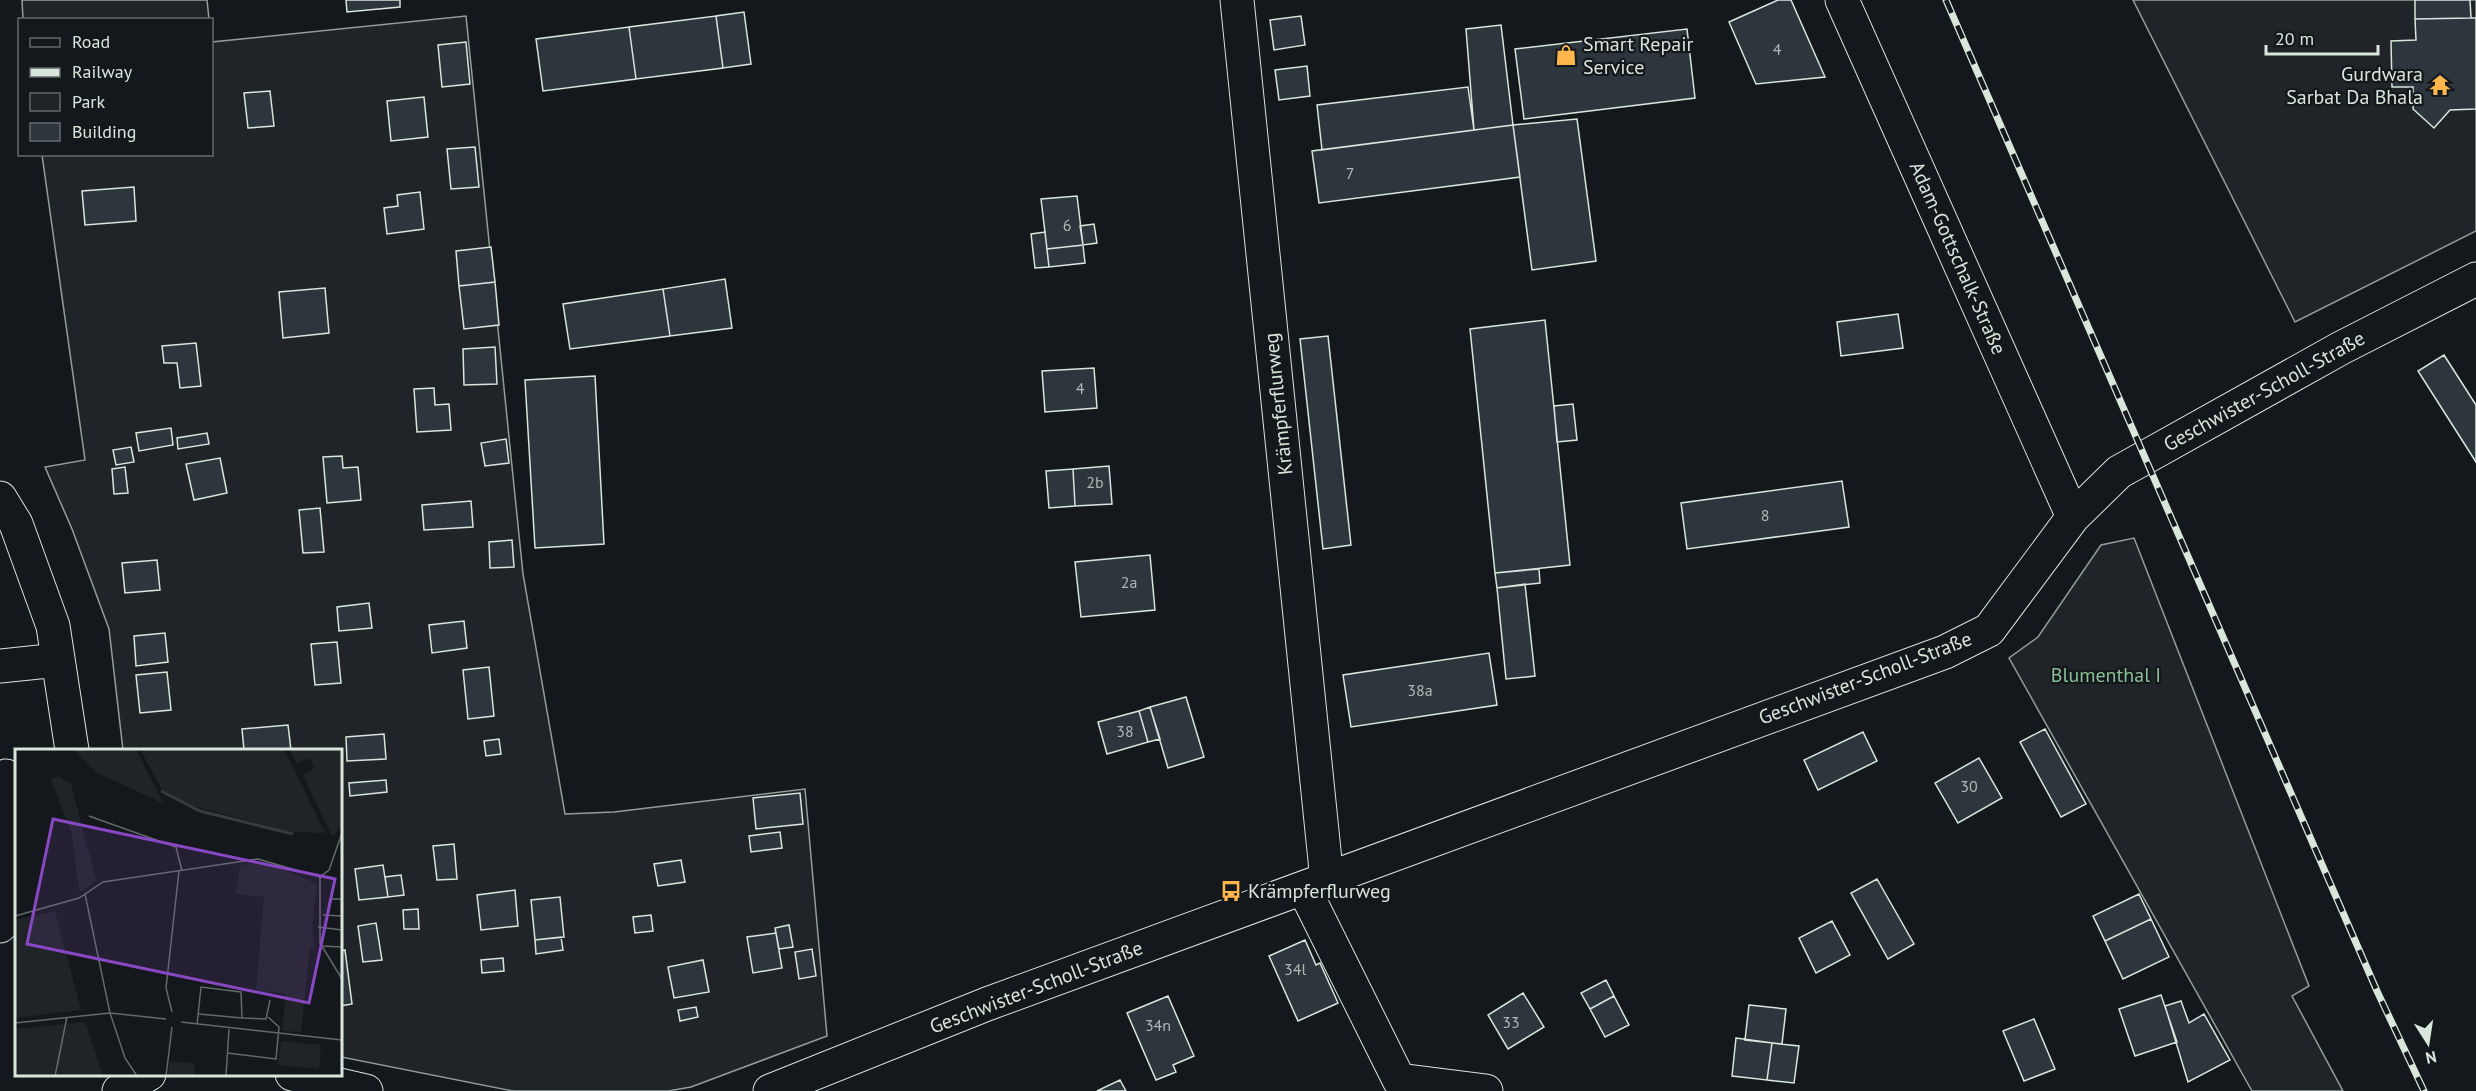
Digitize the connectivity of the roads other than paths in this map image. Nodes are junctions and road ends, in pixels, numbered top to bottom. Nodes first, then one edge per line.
1 (1237, 0) edge
2 (1842, 0) edge
3 (2476, 279) edge
4 (0, 500) edge
5 (2073, 517) junction
6 (58, 660) junction
7 (0, 666) edge
8 (72, 749) edge
9 (7, 776) edge
10 (15, 884) edge
11 (1315, 884) junction
12 (15, 900) edge
13 (0, 926) edge
14 (301, 1076) edge
15 (366, 1091) edge
16 (770, 1091) edge
17 (1486, 1091) edge

1 - 11 street, Krämpferflurweg
2 - 5 street, Adam-Gottschalk-Straße
3 - 5 street, Geschwister-Scholl-Straße
4 - 6 street
5 - 11 street, Geschwister-Scholl-Straße
6 - 7 street
6 - 8 street
9 - 10 street
11 - 16 street, Geschwister-Scholl-Straße
11 - 17 street
12 - 13 street
14 - 15 street

